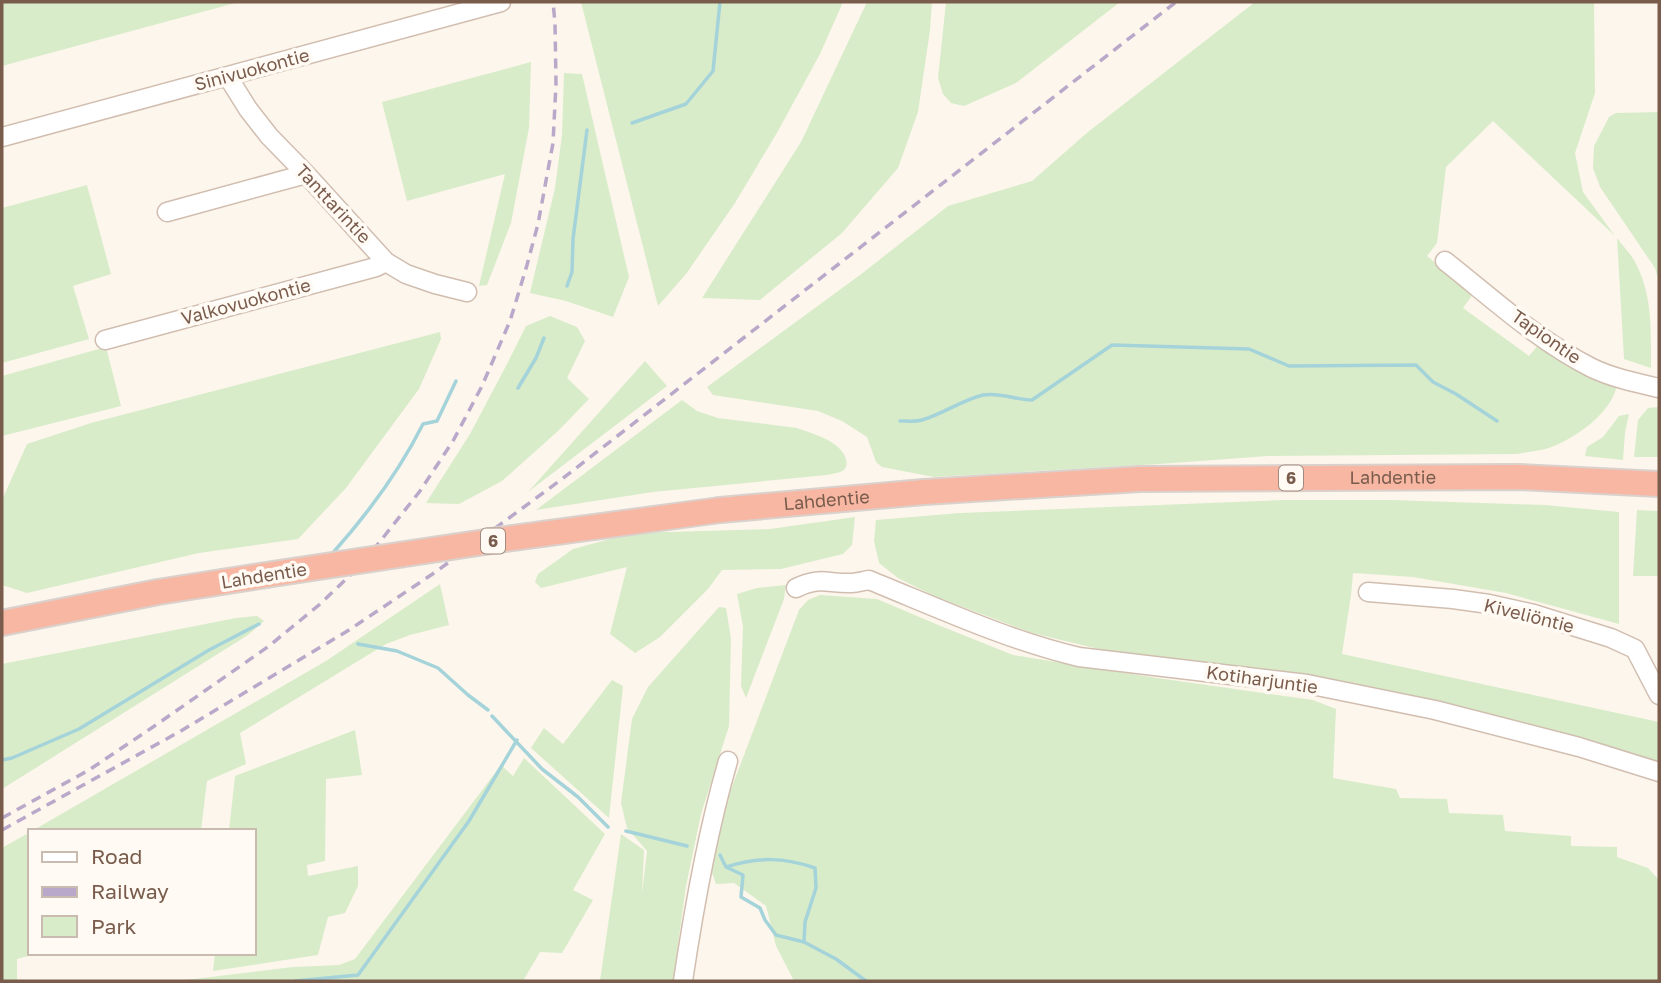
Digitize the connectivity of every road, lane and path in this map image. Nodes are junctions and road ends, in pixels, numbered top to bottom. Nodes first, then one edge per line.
1 (501, 2) edge
2 (228, 77) junction
3 (2, 137) edge
4 (306, 174) junction
5 (167, 212) dead end
6 (1445, 261) dead end
7 (386, 262) junction
8 (467, 292) dead end
9 (105, 340) dead end
10 (1659, 388) edge
11 (1659, 484) edge
12 (796, 588) dead end
13 (1368, 592) dead end
14 (2, 623) edge
15 (1659, 695) edge
16 (728, 761) dead end
17 (1659, 772) edge
18 (683, 981) edge

1 - 2 street, Sinivuokontie
2 - 3 street, Sinivuokontie
2 - 4 street, Tanttarintie
4 - 5 street
4 - 7 street, Tanttarintie
6 - 10 street, Tapiontie
7 - 8 street, Tanttarintie
7 - 9 street, Valkovuokontie
11 - 14 highway, Lahdentie / 6, bridge
12 - 17 street, Kotiharjuntie
13 - 15 street, Kiveliöntie
16 - 18 street

